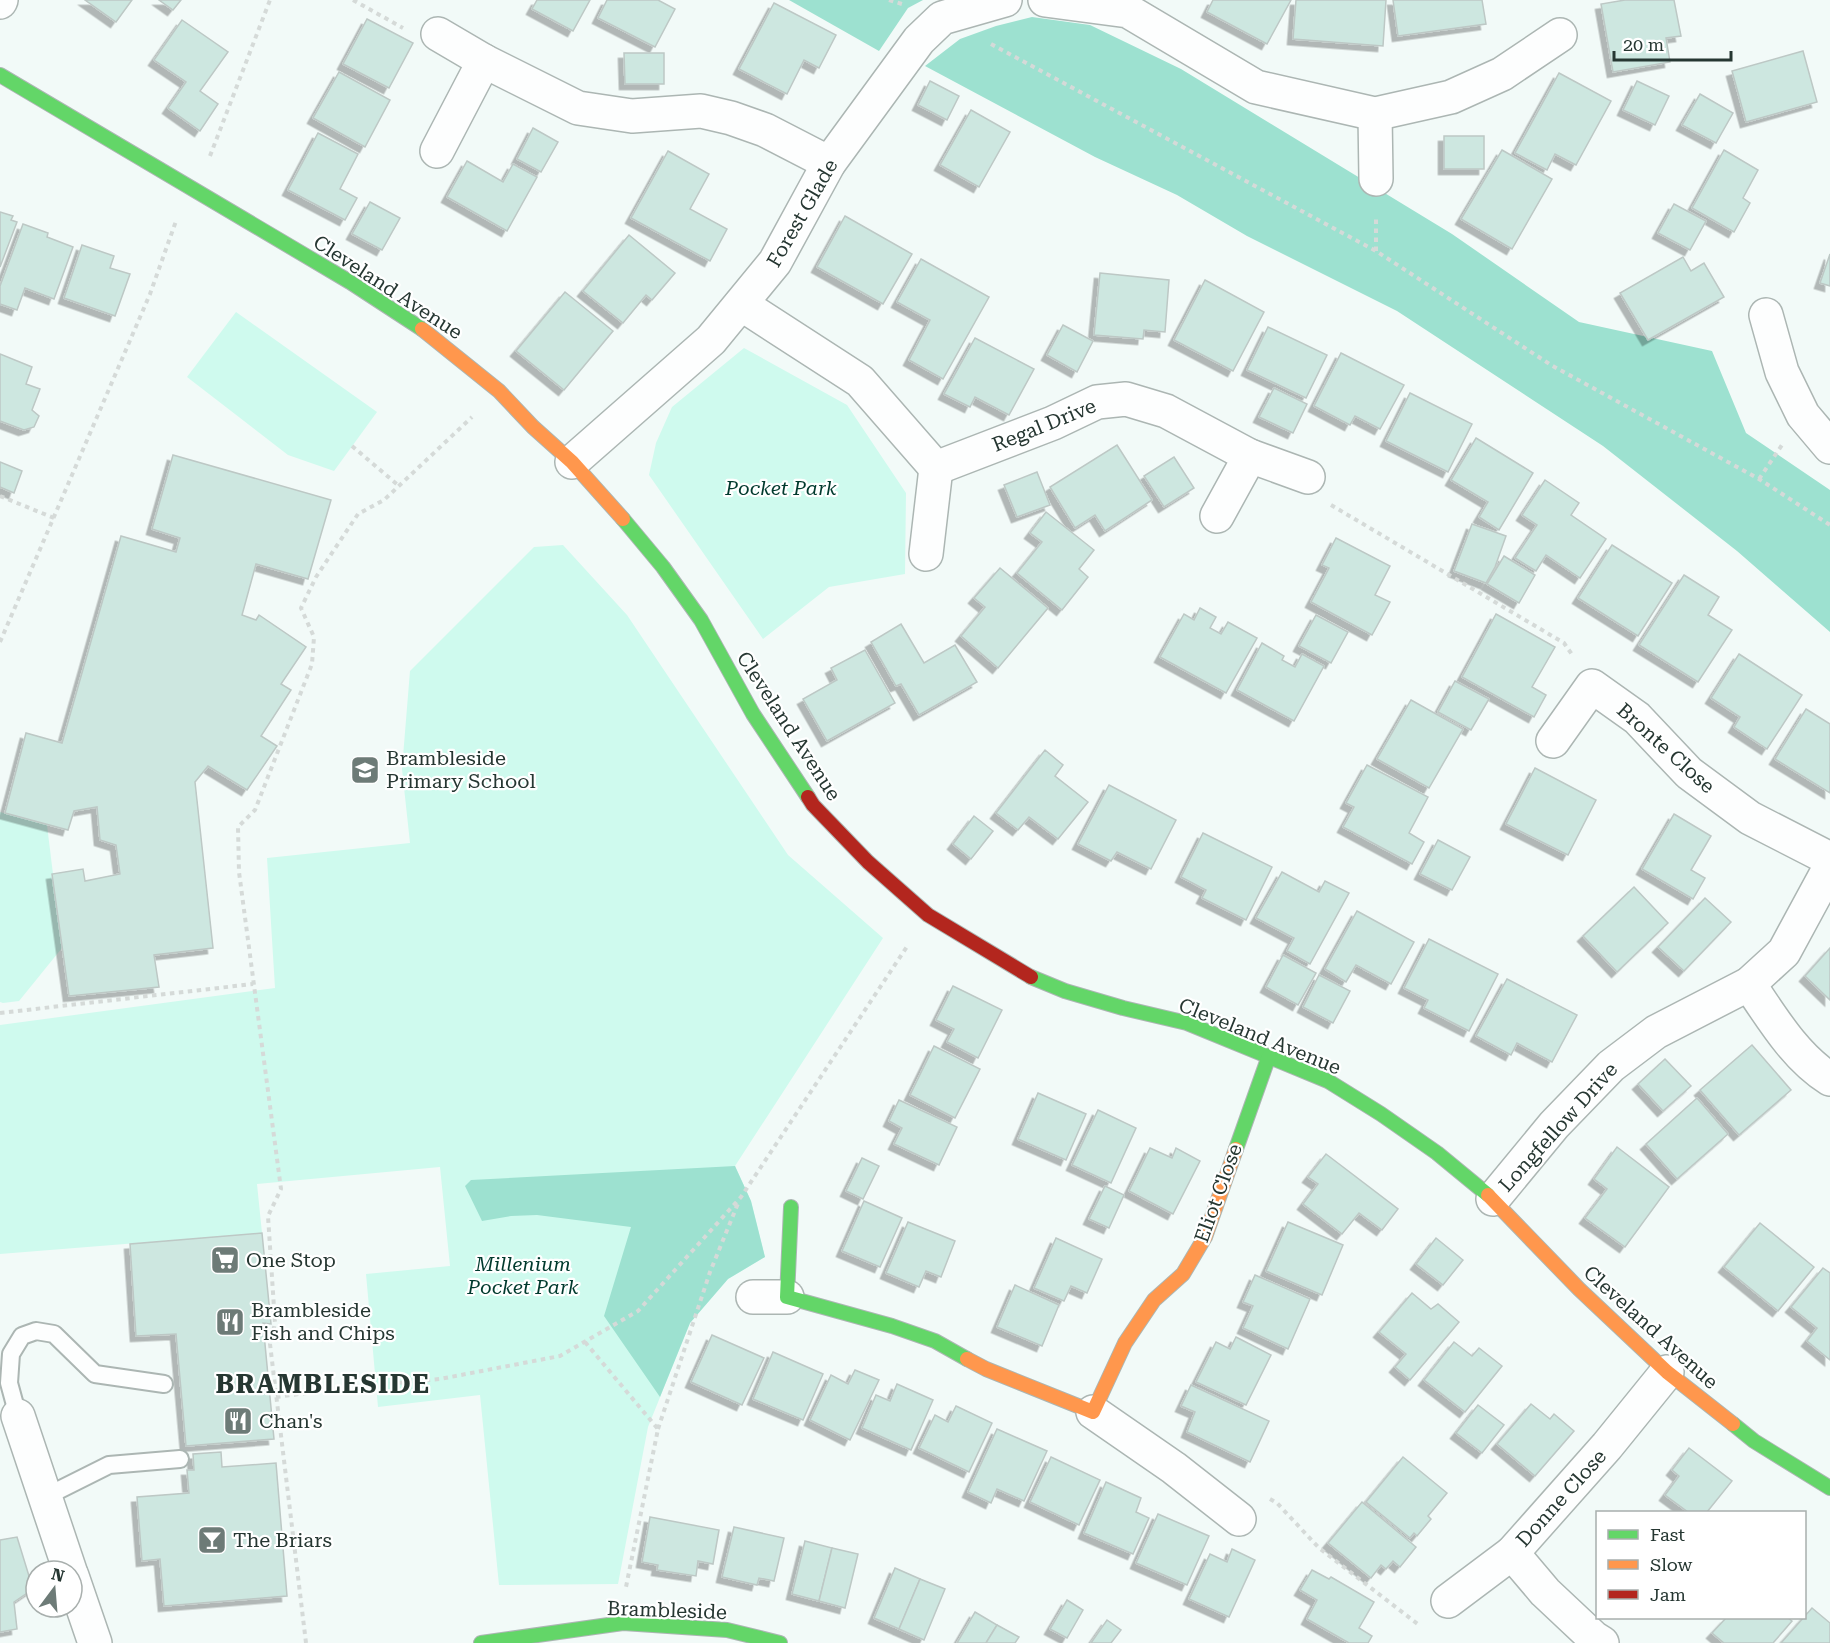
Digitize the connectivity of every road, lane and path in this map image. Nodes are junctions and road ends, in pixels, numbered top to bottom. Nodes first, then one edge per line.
1 (270, 0) edge
2 (353, 0) edge
3 (1005, 0) edge
4 (1050, 0) edge
5 (942, 18) junction
6 (438, 34) joint
7 (1560, 35) dead end
8 (484, 61) junction
9 (0, 75) edge
10 (1375, 114) junction
11 (437, 151) dead end
12 (208, 160) dead end
13 (829, 163) junction
14 (1376, 179) dead end
15 (178, 216) dead end
16 (741, 304) junction
17 (1766, 315) dead end
18 (458, 429) dead end
19 (352, 446) dead end
20 (1830, 447) edge
21 (1779, 450) dead end
22 (1250, 456) junction
23 (572, 462) junction
24 (936, 468) junction
25 (1308, 477) joint
26 (1759, 479) junction
27 (399, 486) junction
28 (0, 496) edge
29 (1217, 516) dead end
30 (54, 518) junction
31 (1830, 525) edge
32 (927, 554) dead end
33 (0, 642) edge
34 (1592, 686) junction
35 (1553, 741) dead end
36 (1830, 859) edge
37 (1830, 867) edge
38 (928, 915) junction
39 (253, 984) junction
40 (1749, 984) junction
41 (0, 1013) edge
42 (1269, 1056) junction
43 (1830, 1079) edge
44 (741, 1197) junction
45 (1493, 1199) junction
46 (791, 1207) dead end
47 (753, 1297) dead end
48 (787, 1297) junction
49 (585, 1342) junction
50 (1667, 1372) junction
51 (164, 1384) dead end
52 (354, 1387) dead end
53 (307, 1393) dead end
54 (276, 1397) junction
55 (1094, 1412) junction
56 (18, 1416) joint
57 (658, 1430) junction
58 (180, 1459) dead end
59 (1830, 1488) edge
60 (45, 1497) junction
61 (1268, 1498) dead end
62 (1239, 1518) dead end
63 (1512, 1552) junction
64 (66, 1559) edge
65 (1448, 1601) dead end
66 (84, 1611) edge
67 (623, 1623) junction
68 (1420, 1626) dead end
69 (527, 1641) edge
70 (95, 1643) edge
71 (306, 1643) edge
72 (481, 1643) edge
73 (780, 1643) edge
74 (1602, 1643) edge

1 - 12 path
2 - 6 path
3 - 5 street, Forest Glade
4 - 10 street
5 - 13 street, Forest Glade
5 - 26 path
6 - 8 street
7 - 10 street
8 - 11 street
8 - 13 street
9 - 23 street, Cleveland Avenue
10 - 14 street
13 - 16 street, Forest Glade
15 - 30 path
16 - 23 street, Forest Glade
16 - 24 street
17 - 20 street
18 - 27 path
19 - 27 path
21 - 26 path
22 - 24 street, Regal Drive
22 - 25 street, Regal Drive
22 - 29 street
23 - 38 street, Cleveland Avenue
24 - 32 street
25 - 34 path
26 - 31 path
27 - 39 path
28 - 30 path
30 - 33 path
34 - 35 street
34 - 36 street, Bronte Close
37 - 40 street, Longfellow Drive
38 - 42 street, Cleveland Avenue
38 - 44 path
39 - 41 path
39 - 54 path
40 - 43 street
40 - 45 street, Longfellow Drive
42 - 45 street, Cleveland Avenue
42 - 55 street, Eliot Close
44 - 49 path
44 - 57 path
45 - 50 street, Cleveland Avenue
46 - 48 street
47 - 48 street
48 - 55 street
49 - 52 path
49 - 57 path
50 - 59 street, Cleveland Avenue
50 - 63 street, Donne Close
51 - 56 lane
53 - 54 path
54 - 71 path
55 - 62 street
56 - 60 street
57 - 67 path
58 - 60 lane
60 - 64 street
61 - 68 path
63 - 65 street
63 - 74 street, Donne Close
66 - 70 street
67 - 69 street, Brambleside
67 - 73 street, Brambleside
69 - 72 street, Brambleside

